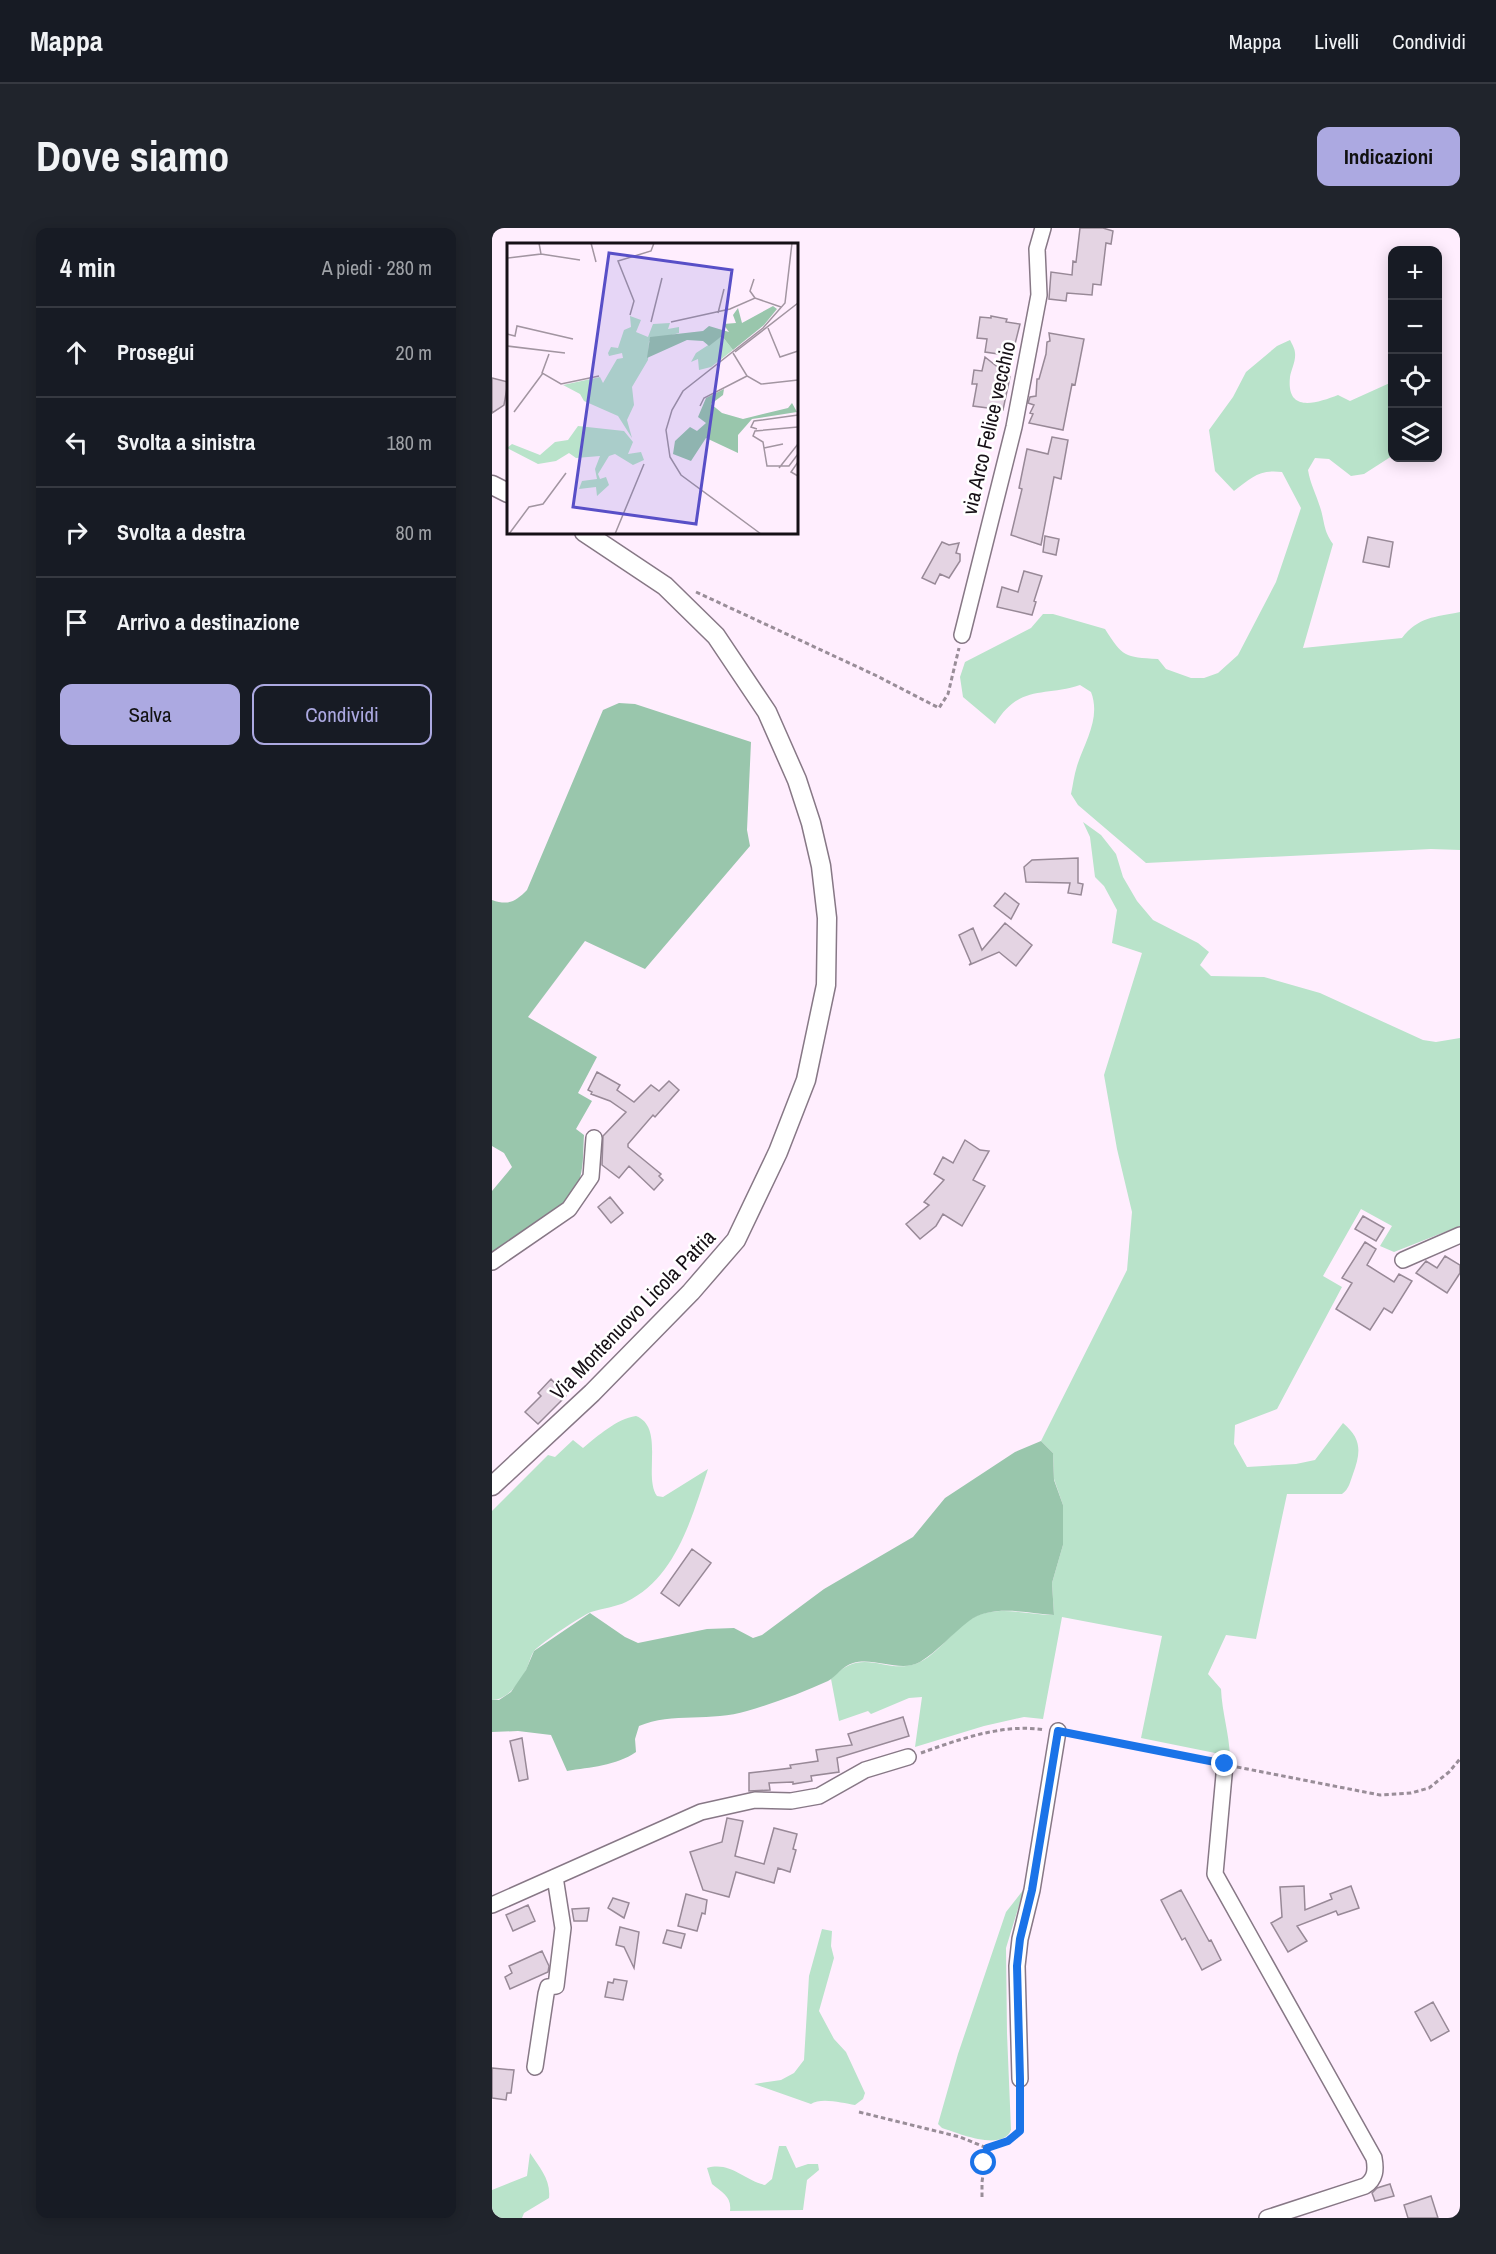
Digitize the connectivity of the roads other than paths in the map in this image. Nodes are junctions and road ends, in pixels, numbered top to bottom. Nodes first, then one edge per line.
1 (1044, 228) edge
2 (492, 485) edge
3 (507, 492) edge
4 (587, 534) edge
5 (962, 636) road end
6 (594, 1138) dead end
7 (1460, 1235) edge
8 (1403, 1260) dead end
9 (492, 1262) edge
10 (492, 1486) edge
11 (1058, 1731) road end
12 (908, 1757) road end
13 (1225, 1764) road end
14 (555, 1877) junction
15 (492, 1905) edge
16 (535, 2067) dead end
17 (1020, 2079) road end
18 (1267, 2218) edge

1 - 5 street, via Arco Felice vecchio
2 - 3 main road
4 - 10 main road, Via Montenuovo Licola Patria
6 - 9 street
7 - 8 street
11 - 17 street
12 - 14 street
13 - 18 street
14 - 15 street
14 - 16 street

